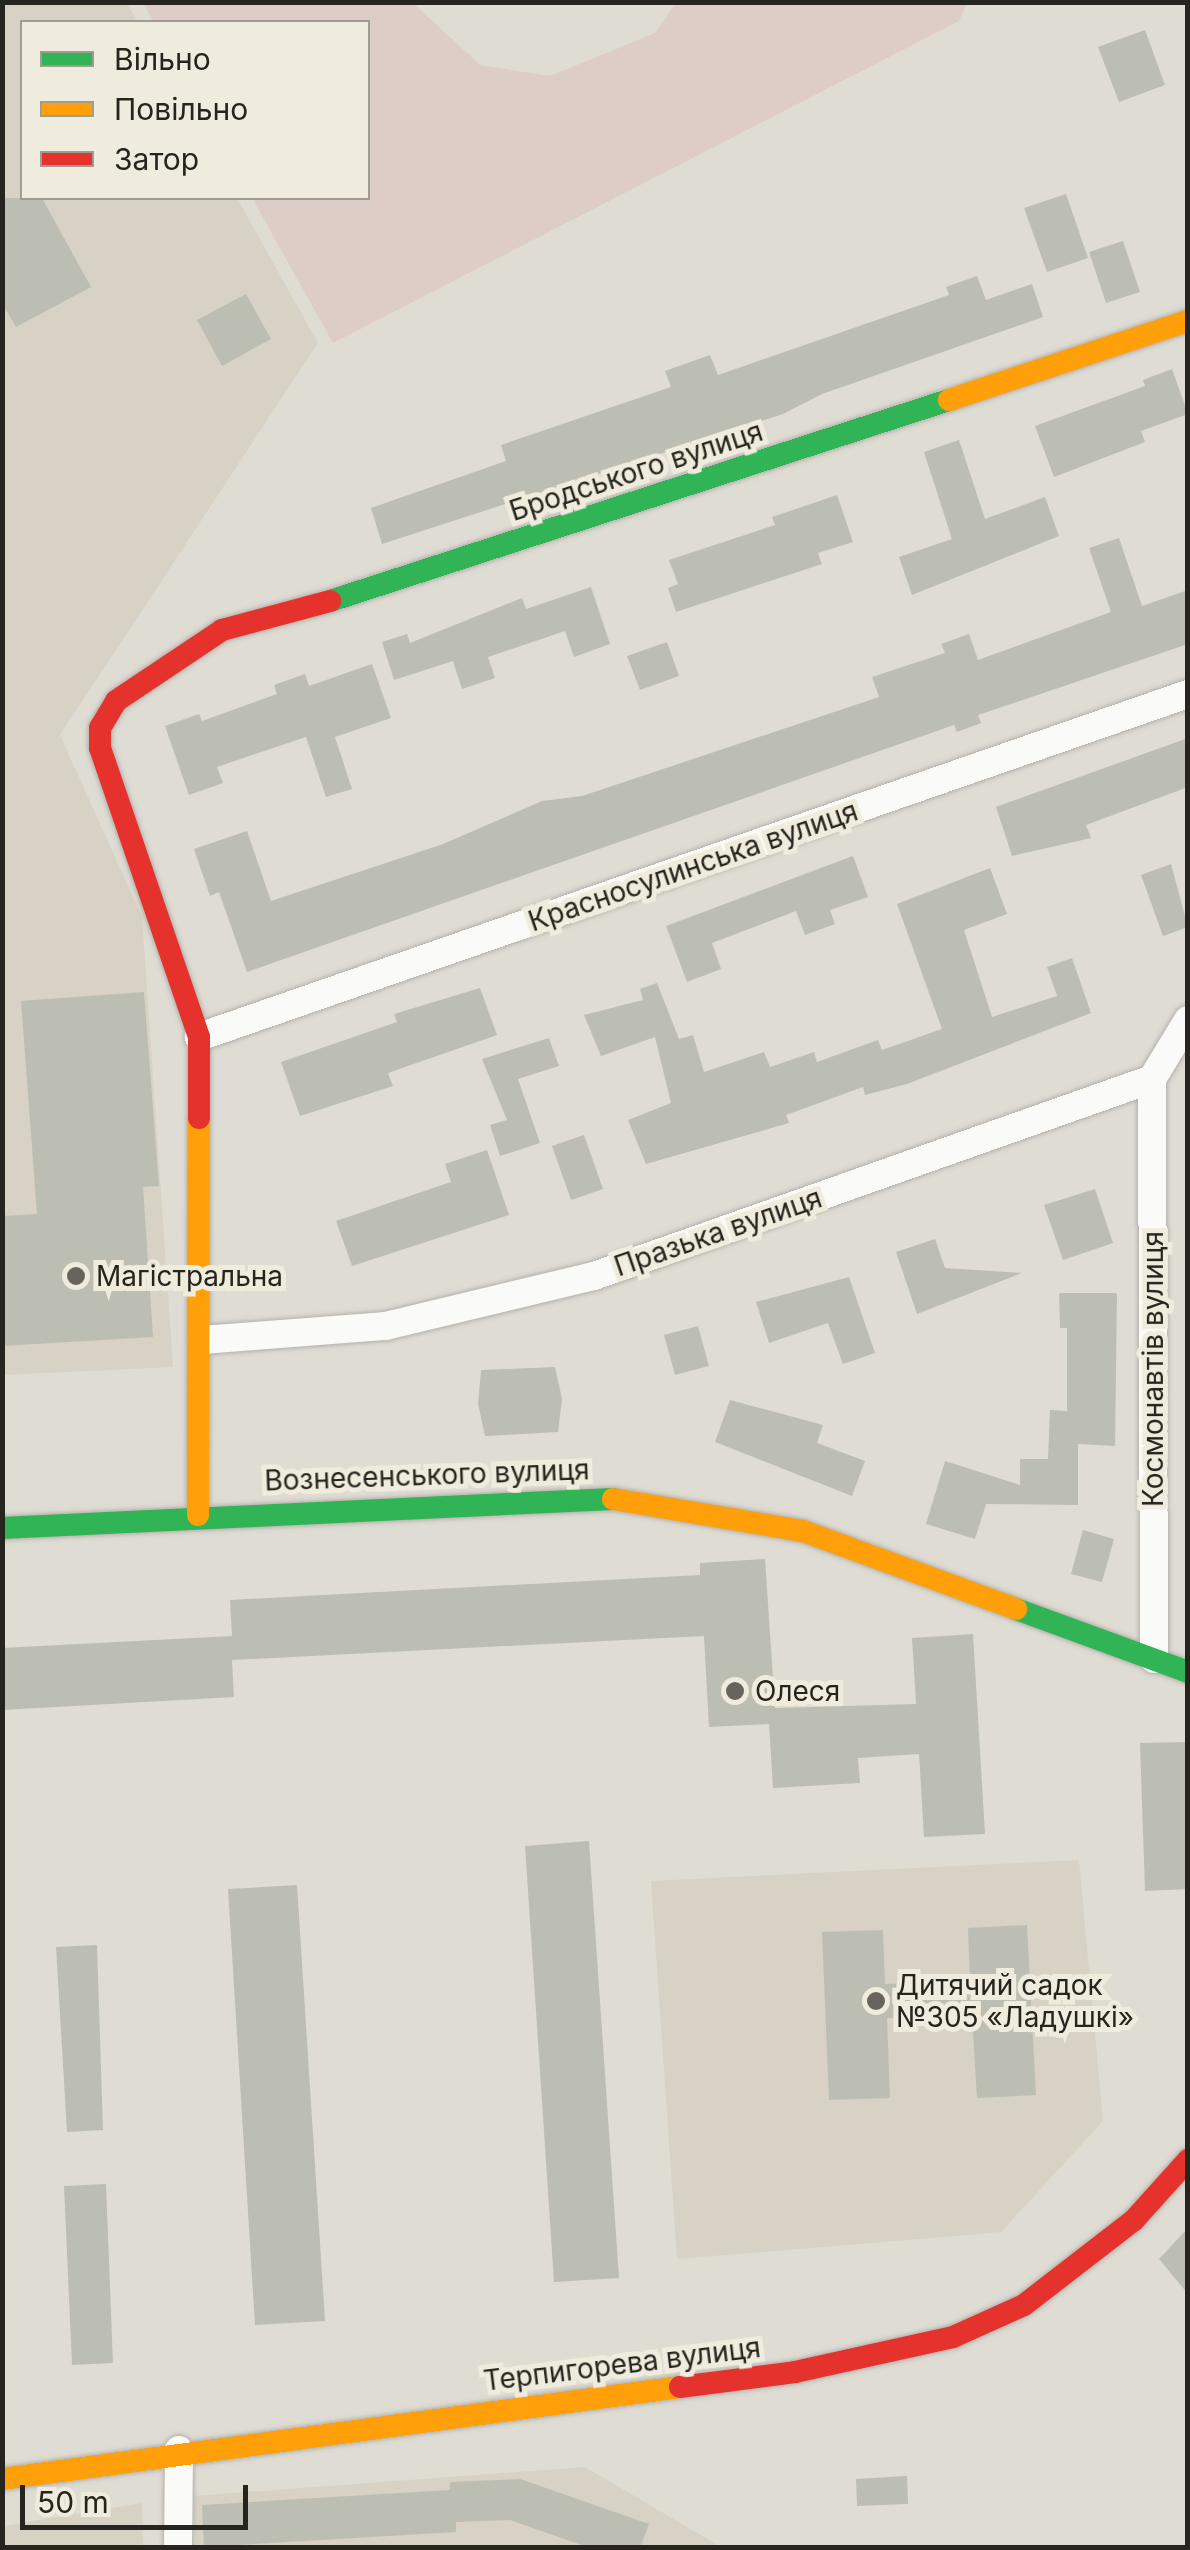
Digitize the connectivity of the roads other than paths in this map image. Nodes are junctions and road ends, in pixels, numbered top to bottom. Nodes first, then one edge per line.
1 (1188, 321) edge
2 (1188, 694) edge
3 (1188, 1020) edge
4 (198, 1037) junction
5 (1152, 1079) junction
6 (203, 1340) junction
7 (198, 1514) junction
8 (2, 1528) edge
9 (1154, 1660) junction
10 (1188, 1672) edge
11 (1188, 2160) edge
12 (178, 2450) junction
13 (2, 2479) edge
14 (178, 2548) edge

1 - 4 street, Бродського вулиця
2 - 4 street, Красносулинська вулиця
3 - 5 street
4 - 6 street
5 - 6 street, Празька вулиця
5 - 9 street, Космонавтів вулиця
6 - 7 street
7 - 8 street, Вознесенського вулиця
7 - 9 street, Вознесенського вулиця
9 - 10 street, Вознесенського вулиця
11 - 12 street, Терпигорева вулиця
12 - 13 street, Терпигорева вулиця
12 - 14 street

